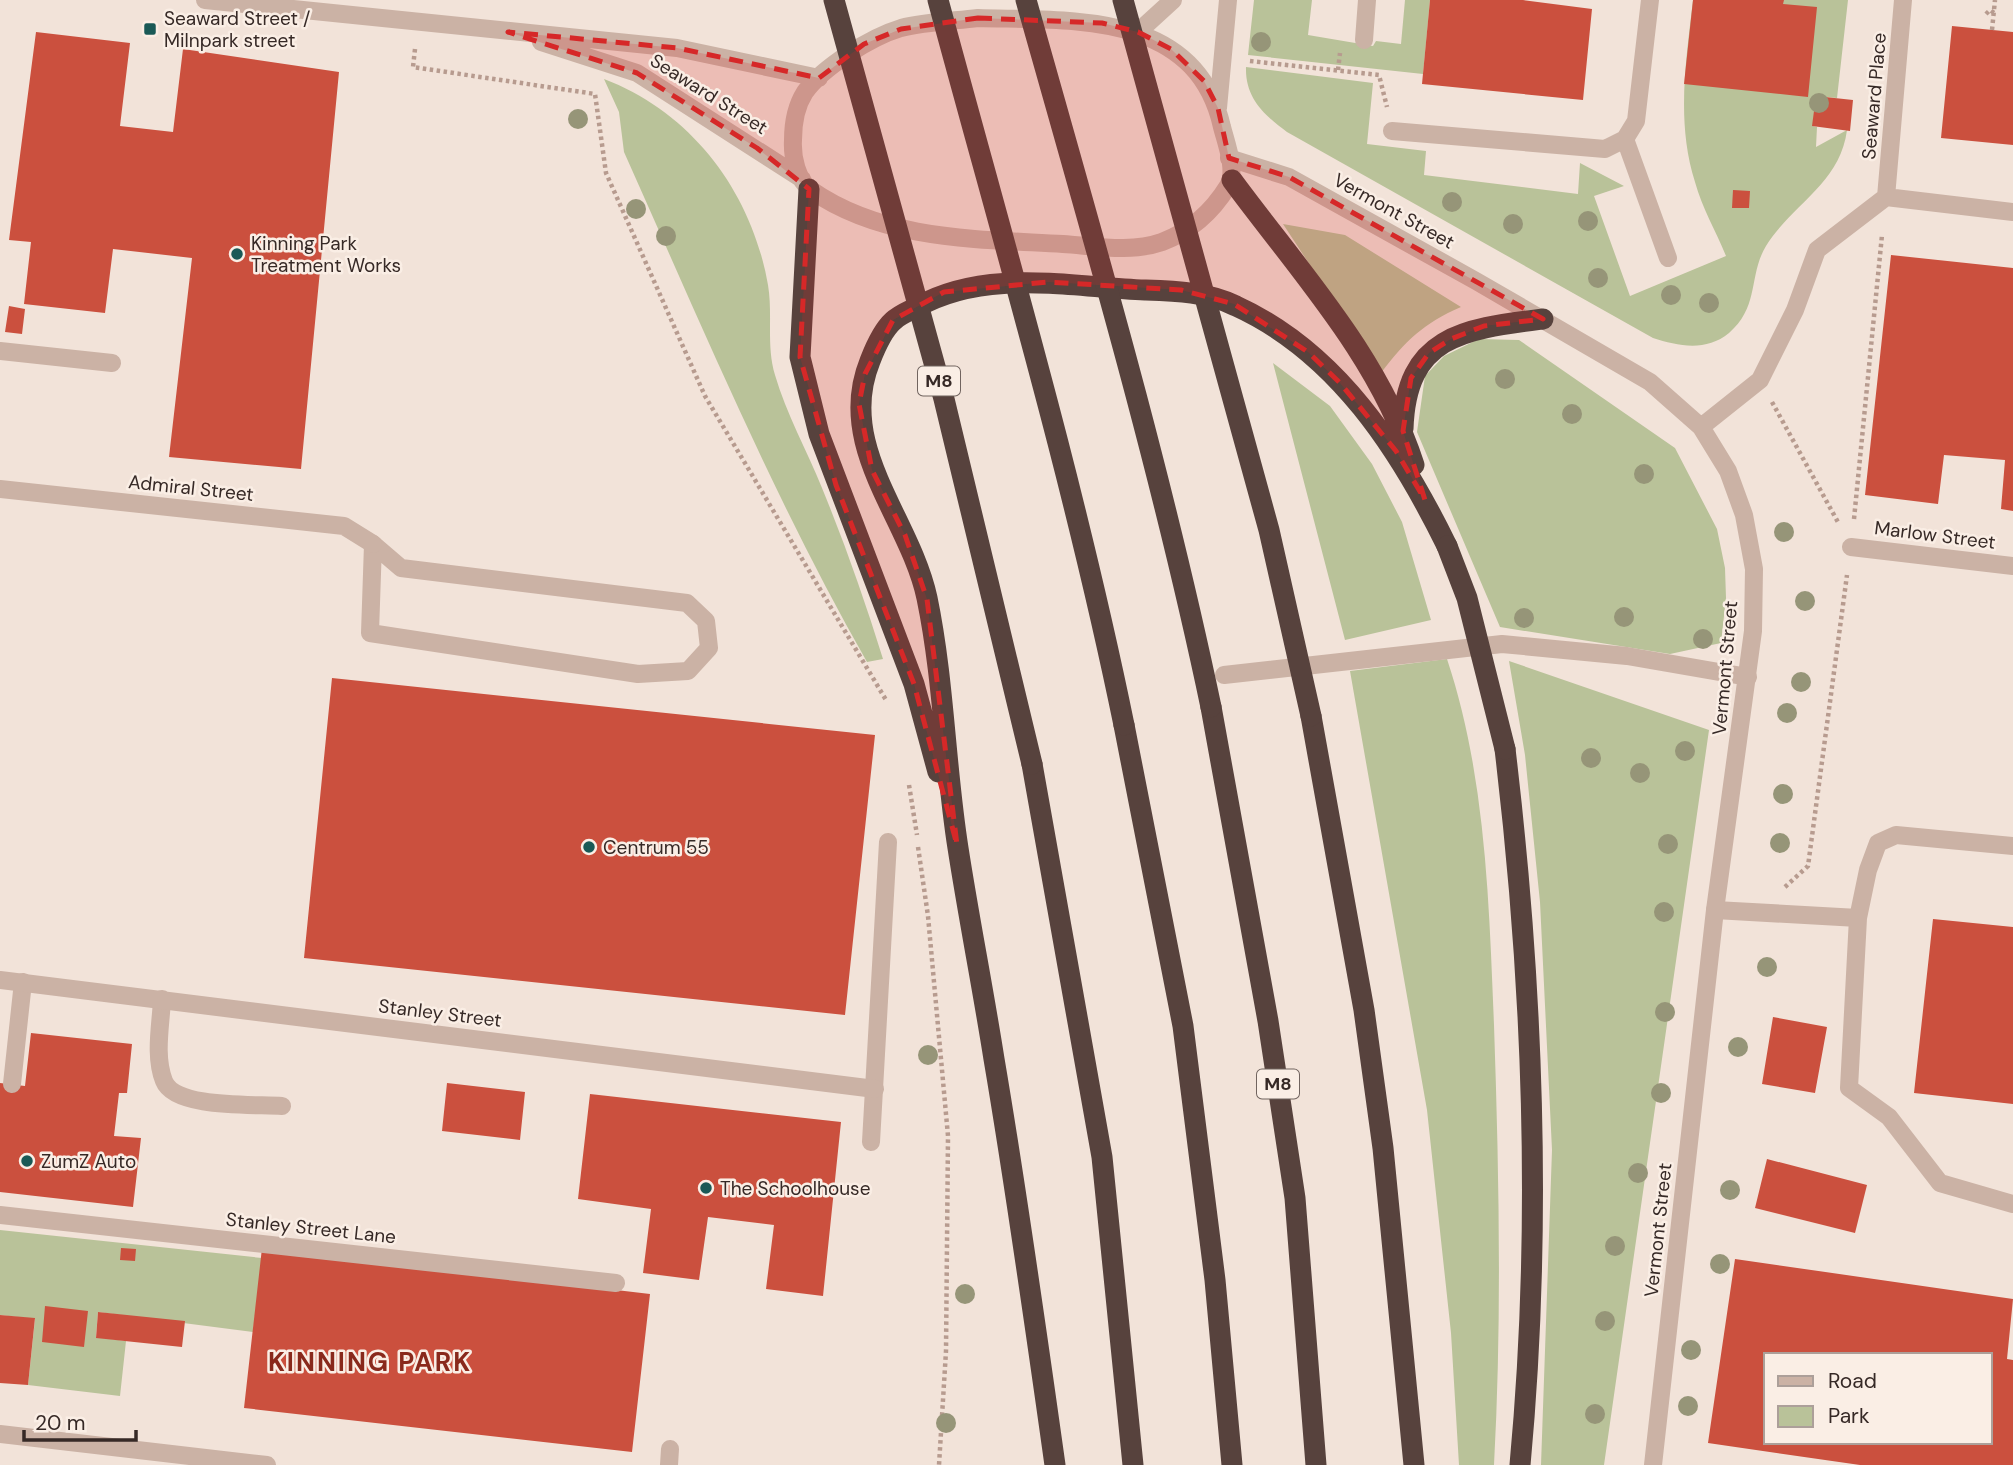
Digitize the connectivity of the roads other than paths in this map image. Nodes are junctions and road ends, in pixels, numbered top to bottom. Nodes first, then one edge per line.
1 (205, 0) edge
2 (834, 0) edge
3 (938, 0) edge
4 (1026, 0) edge
5 (1123, 0) edge
6 (1173, 0) edge
7 (1228, 0) edge
8 (1367, 0) edge
9 (1650, 0) edge
10 (1903, 0) edge
11 (508, 32) junction
12 (1138, 32) junction
13 (1364, 40) dead end
14 (819, 78) junction
15 (1218, 108) junction
16 (1392, 131) road end
17 (1625, 139) junction
18 (1229, 158) junction
19 (1232, 180) junction
20 (805, 184) junction
21 (1886, 197) junction
22 (2013, 212) edge
23 (1668, 258) dead end
24 (1543, 318) junction
25 (0, 351) edge
26 (112, 363) dead end
27 (1702, 427) junction
28 (1403, 431) junction
29 (0, 489) edge
30 (1425, 500) junction
31 (373, 544) junction
32 (1851, 547) road end
33 (2013, 566) edge
34 (1224, 675) dead end
35 (1748, 677) junction
36 (888, 842) dead end
37 (957, 845) junction
38 (2013, 846) edge
39 (1715, 910) junction
40 (1858, 918) junction
41 (0, 980) edge
42 (23, 982) junction
43 (162, 999) junction
44 (12, 1084) dead end
45 (875, 1089) junction
46 (282, 1106) dead end
47 (871, 1142) dead end
48 (2013, 1204) edge
49 (0, 1215) edge
50 (616, 1283) dead end
51 (0, 1434) edge
52 (267, 1465) edge
53 (1055, 1465) edge
54 (1133, 1465) edge
55 (1232, 1465) edge
56 (1316, 1465) edge
57 (1414, 1465) edge
58 (1520, 1465) edge
59 (1653, 1465) edge

1 - 11 street, Seaward Street
2 - 54 highway, M8, bridge
3 - 55 highway, bridge
4 - 56 highway, M8, bridge
5 - 57 highway, bridge
6 - 12 street
7 - 15 street
8 - 13 street
9 - 17 street
10 - 21 street, Seaward Place
11 - 14 street, Seaward Street
11 - 20 street, Seaward Street
12 - 14 street
12 - 15 street
14 - 20 street
15 - 18 street
16 - 17 street
17 - 23 street
18 - 19 street
18 - 24 street, Vermont Street
19 - 20 street, Seaward Street
19 - 28 highway
20 - 37 highway
21 - 22 street
21 - 27 street
24 - 27 street, Vermont Street
24 - 28 highway
25 - 26 street
27 - 35 street, Vermont Street
28 - 30 highway
29 - 31 street, Admiral Street
30 - 37 highway
30 - 58 highway, bridge
31 - 31 street, Admiral Street
32 - 33 street, Marlow Street
34 - 35 street
35 - 39 street, Vermont Street
36 - 45 street
37 - 53 highway
38 - 40 street
39 - 40 street
39 - 59 street, Vermont Street
40 - 48 street
41 - 42 street, Stanley Street
42 - 43 street, Stanley Street
42 - 44 street
43 - 45 street, Stanley Street
43 - 46 street
45 - 47 street
49 - 50 street, Stanley Street Lane
51 - 52 street

